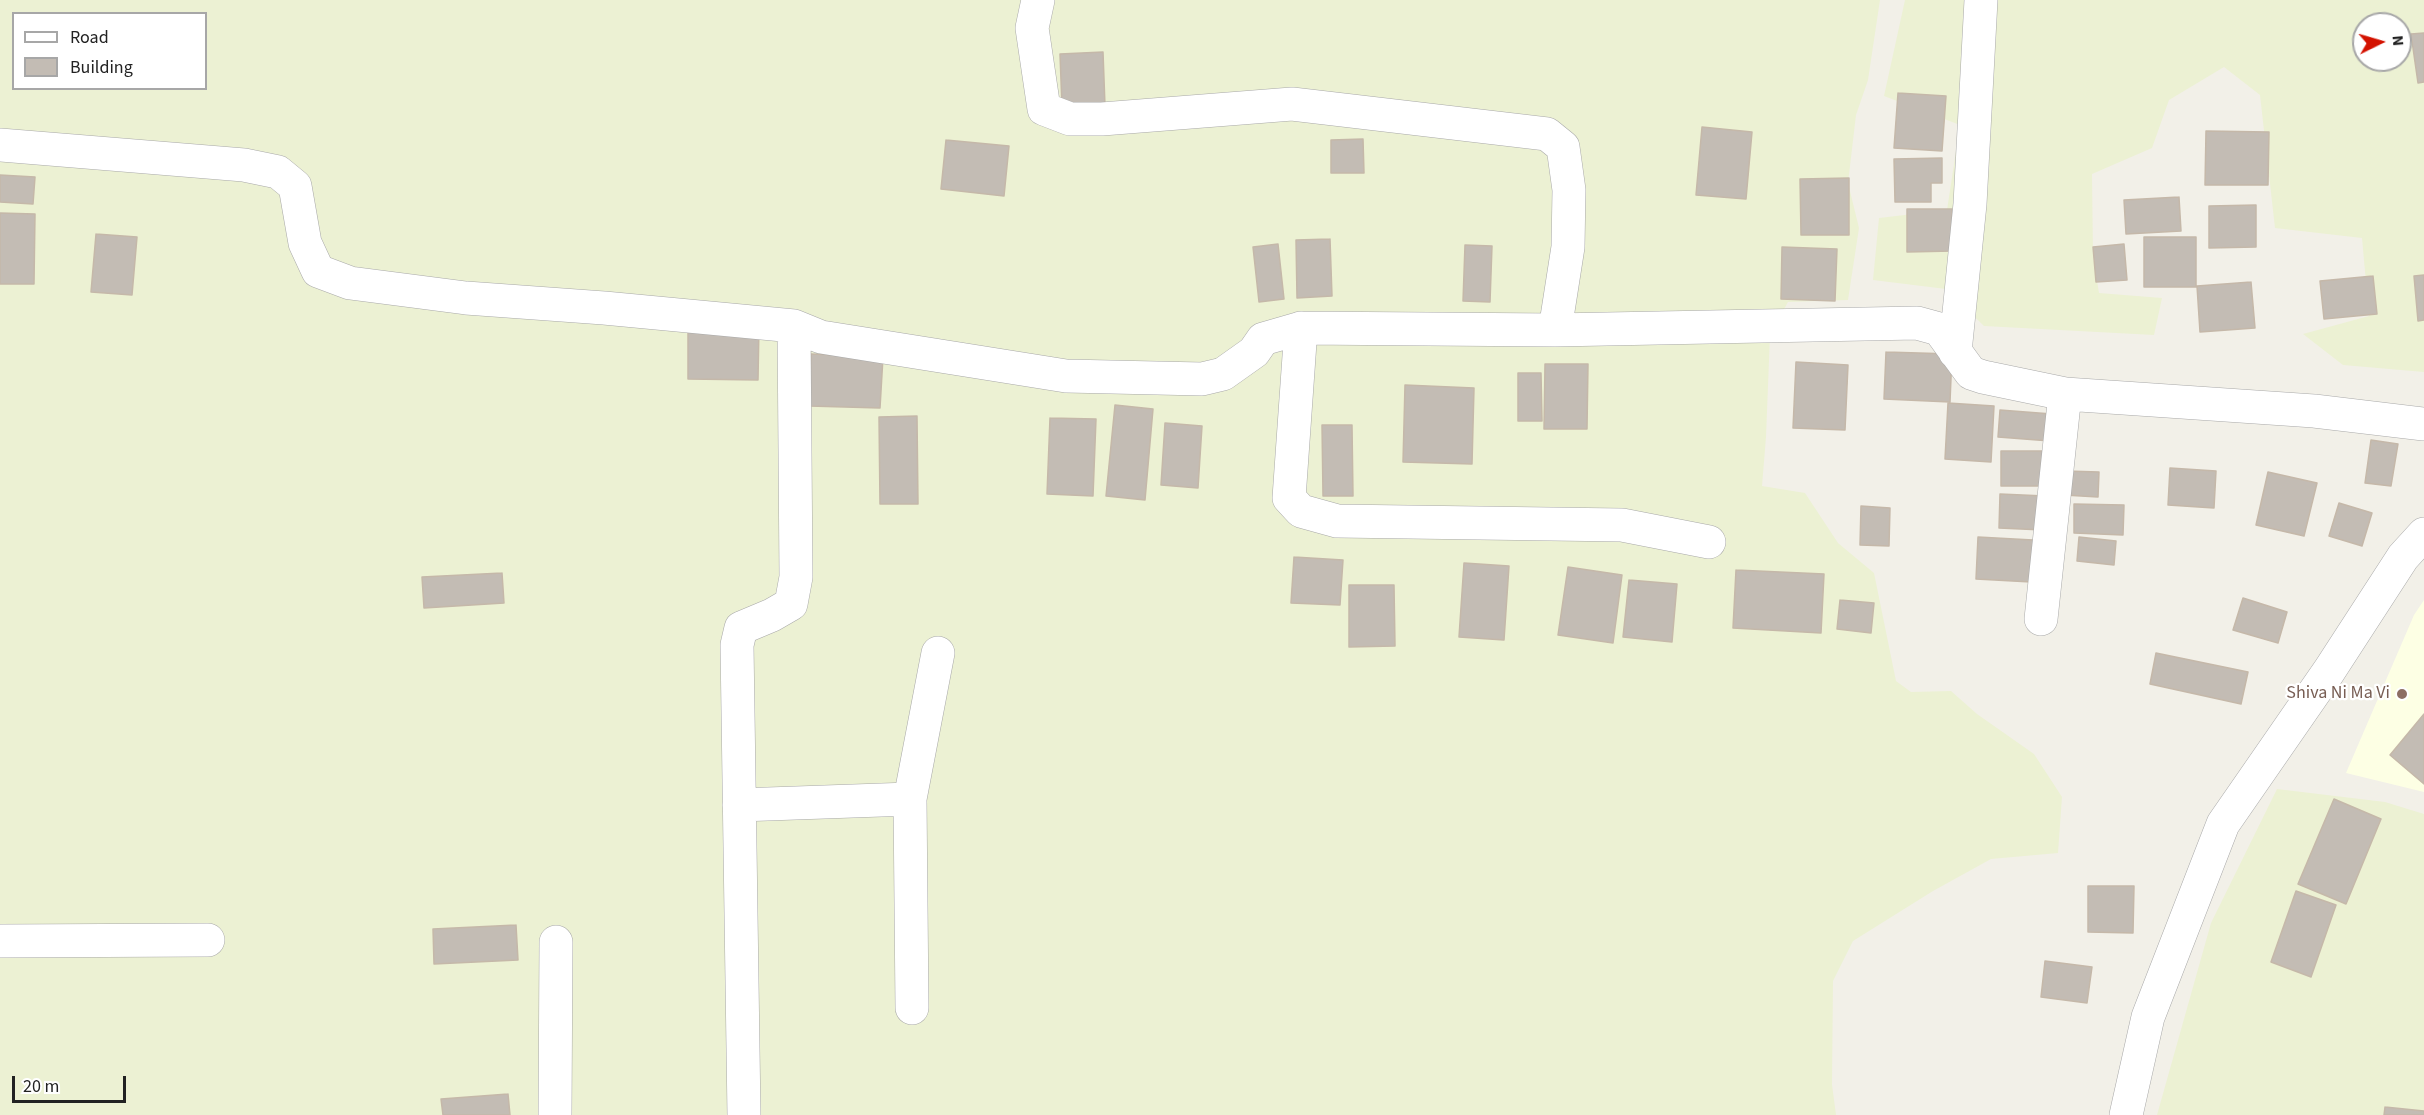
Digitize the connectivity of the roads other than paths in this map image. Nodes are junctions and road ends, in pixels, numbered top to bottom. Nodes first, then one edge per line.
1 (1038, 0) edge
2 (1981, 0) edge
3 (0, 145) edge
4 (794, 326) junction
5 (1301, 328) junction
6 (1555, 330) junction
7 (1955, 352) junction
8 (2065, 394) junction
9 (2424, 424) edge
10 (2424, 534) edge
11 (1709, 542) dead end
12 (2041, 619) dead end
13 (938, 653) dead end
14 (910, 799) junction
15 (739, 805) junction
16 (207, 940) dead end
17 (0, 941) edge
18 (556, 942) dead end
19 (912, 1008) dead end
20 (555, 1115) edge
21 (744, 1115) edge
22 (2126, 1115) edge

1 - 6 street
2 - 7 street
3 - 4 street
4 - 5 street
4 - 15 street
5 - 6 street
5 - 11 street
6 - 7 street
7 - 8 street
8 - 9 street
8 - 12 street
10 - 22 street
13 - 14 street
14 - 15 street
14 - 19 street
15 - 21 street
16 - 17 street
18 - 20 street

